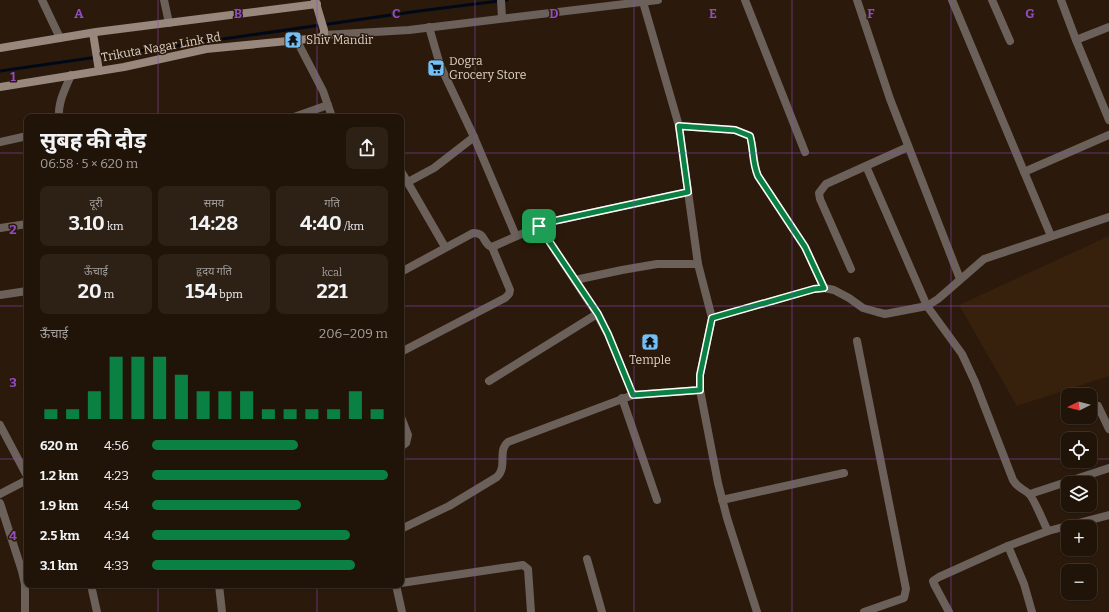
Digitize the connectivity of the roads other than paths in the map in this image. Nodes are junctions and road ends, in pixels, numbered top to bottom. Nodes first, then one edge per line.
1 (42, 0) edge
2 (164, 0) edge
3 (658, 0) edge
4 (745, 0) edge
5 (857, 0) edge
6 (952, 0) edge
7 (992, 0) edge
8 (1061, 0) edge
9 (643, 2) junction
10 (501, 3) edge
11 (318, 5) edge
12 (502, 18) junction
13 (169, 23) junction
14 (429, 27) junction
15 (1109, 27) edge
16 (93, 33) junction
17 (324, 33) junction
18 (60, 38) junction
19 (1076, 40) junction
20 (297, 41) junction
21 (1010, 41) dead end
22 (0, 48) edge
23 (99, 71) junction
24 (71, 76) junction
25 (0, 87) edge
26 (328, 105) junction
27 (59, 114) edge
28 (302, 114) edge
29 (331, 114) edge
30 (1109, 120) edge
31 (679, 126) junction
32 (1109, 135) edge
33 (474, 136) junction
34 (24, 137) edge
35 (0, 142) edge
36 (908, 147) junction
37 (805, 152) dead end
38 (866, 166) junction
39 (1024, 172) junction
40 (404, 176) edge
41 (408, 182) junction
42 (688, 192) junction
43 (1109, 217) edge
44 (24, 224) edge
45 (539, 226) junction
46 (0, 228) edge
47 (516, 236) junction
48 (1052, 236) junction
49 (445, 247) junction
50 (492, 247) junction
51 (698, 264) junction
52 (404, 269) edge
53 (851, 269) dead end
54 (960, 279) junction
55 (575, 280) junction
56 (824, 288) junction
57 (24, 291) edge
58 (0, 295) edge
59 (926, 306) junction
60 (598, 314) junction
61 (712, 318) junction
62 (857, 342) dead end
63 (404, 350) edge
64 (488, 381) dead end
65 (700, 390) junction
66 (633, 395) junction
67 (622, 398) junction
68 (1098, 406) dead end
69 (404, 425) edge
70 (0, 426) edge
71 (1109, 429) edge
72 (404, 445) edge
73 (1109, 468) edge
74 (24, 470) edge
75 (844, 473) dead end
76 (24, 482) edge
77 (0, 494) edge
78 (1030, 494) junction
79 (657, 500) dead end
80 (722, 500) junction
81 (0, 503) edge
82 (1109, 516) edge
83 (404, 528) edge
84 (1048, 531) junction
85 (1008, 546) junction
86 (587, 559) dead end
87 (24, 580) edge
88 (404, 583) edge
89 (25, 588) edge
90 (92, 588) edge
91 (219, 588) edge
92 (397, 588) edge
93 (25, 612) edge
94 (97, 612) edge
95 (222, 612) edge
96 (402, 612) edge
97 (531, 612) edge
98 (602, 612) edge
99 (757, 612) edge
100 (864, 612) edge
101 (949, 612) edge
102 (1032, 612) edge

1 - 18 street
2 - 13 street
3 - 9 street
4 - 37 street
5 - 36 street
6 - 39 street
7 - 21 street
8 - 19 street
9 - 12 street
9 - 31 street
10 - 12 street
11 - 13 main road
11 - 17 main road
12 - 14 street
13 - 16 main road
14 - 17 street
14 - 33 street
15 - 19 street
16 - 18 main road
16 - 23 main road
17 - 20 main road, Trikuta Nagar Link Rd
18 - 22 main road
19 - 30 street
20 - 23 main road, Trikuta Nagar Link Rd
20 - 26 street
23 - 24 main road, Trikuta Nagar Link Rd
24 - 25 main road, Trikuta Nagar Link Rd
24 - 27 street
26 - 28 street
26 - 29 street
31 - 42 street
31 - 56 street
32 - 39 street
33 - 41 street
33 - 47 street
34 - 35 street
36 - 38 street
36 - 54 street
38 - 53 street
38 - 59 street
39 - 48 street
40 - 41 street
41 - 49 street
42 - 45 street
42 - 51 street
43 - 48 street
44 - 46 street
45 - 47 street
45 - 55 street
47 - 50 street
48 - 54 street
49 - 50 street
49 - 52 street
50 - 63 street
51 - 55 street
51 - 61 street
54 - 59 street
55 - 60 street
56 - 59 street
56 - 61 street
57 - 58 street
59 - 78 street
60 - 64 street
60 - 66 street
61 - 65 street
62 - 100 street
65 - 66 street
65 - 80 street
66 - 67 street
67 - 79 street
67 - 83 street
68 - 71 street
69 - 72 street
70 - 74 street
73 - 78 street
75 - 80 street
76 - 77 street
78 - 84 street
80 - 99 street
81 - 87 street
82 - 84 street
84 - 85 street
85 - 101 street
85 - 102 street
86 - 98 street
88 - 97 street
89 - 93 street
90 - 94 street
91 - 95 street
92 - 96 street

